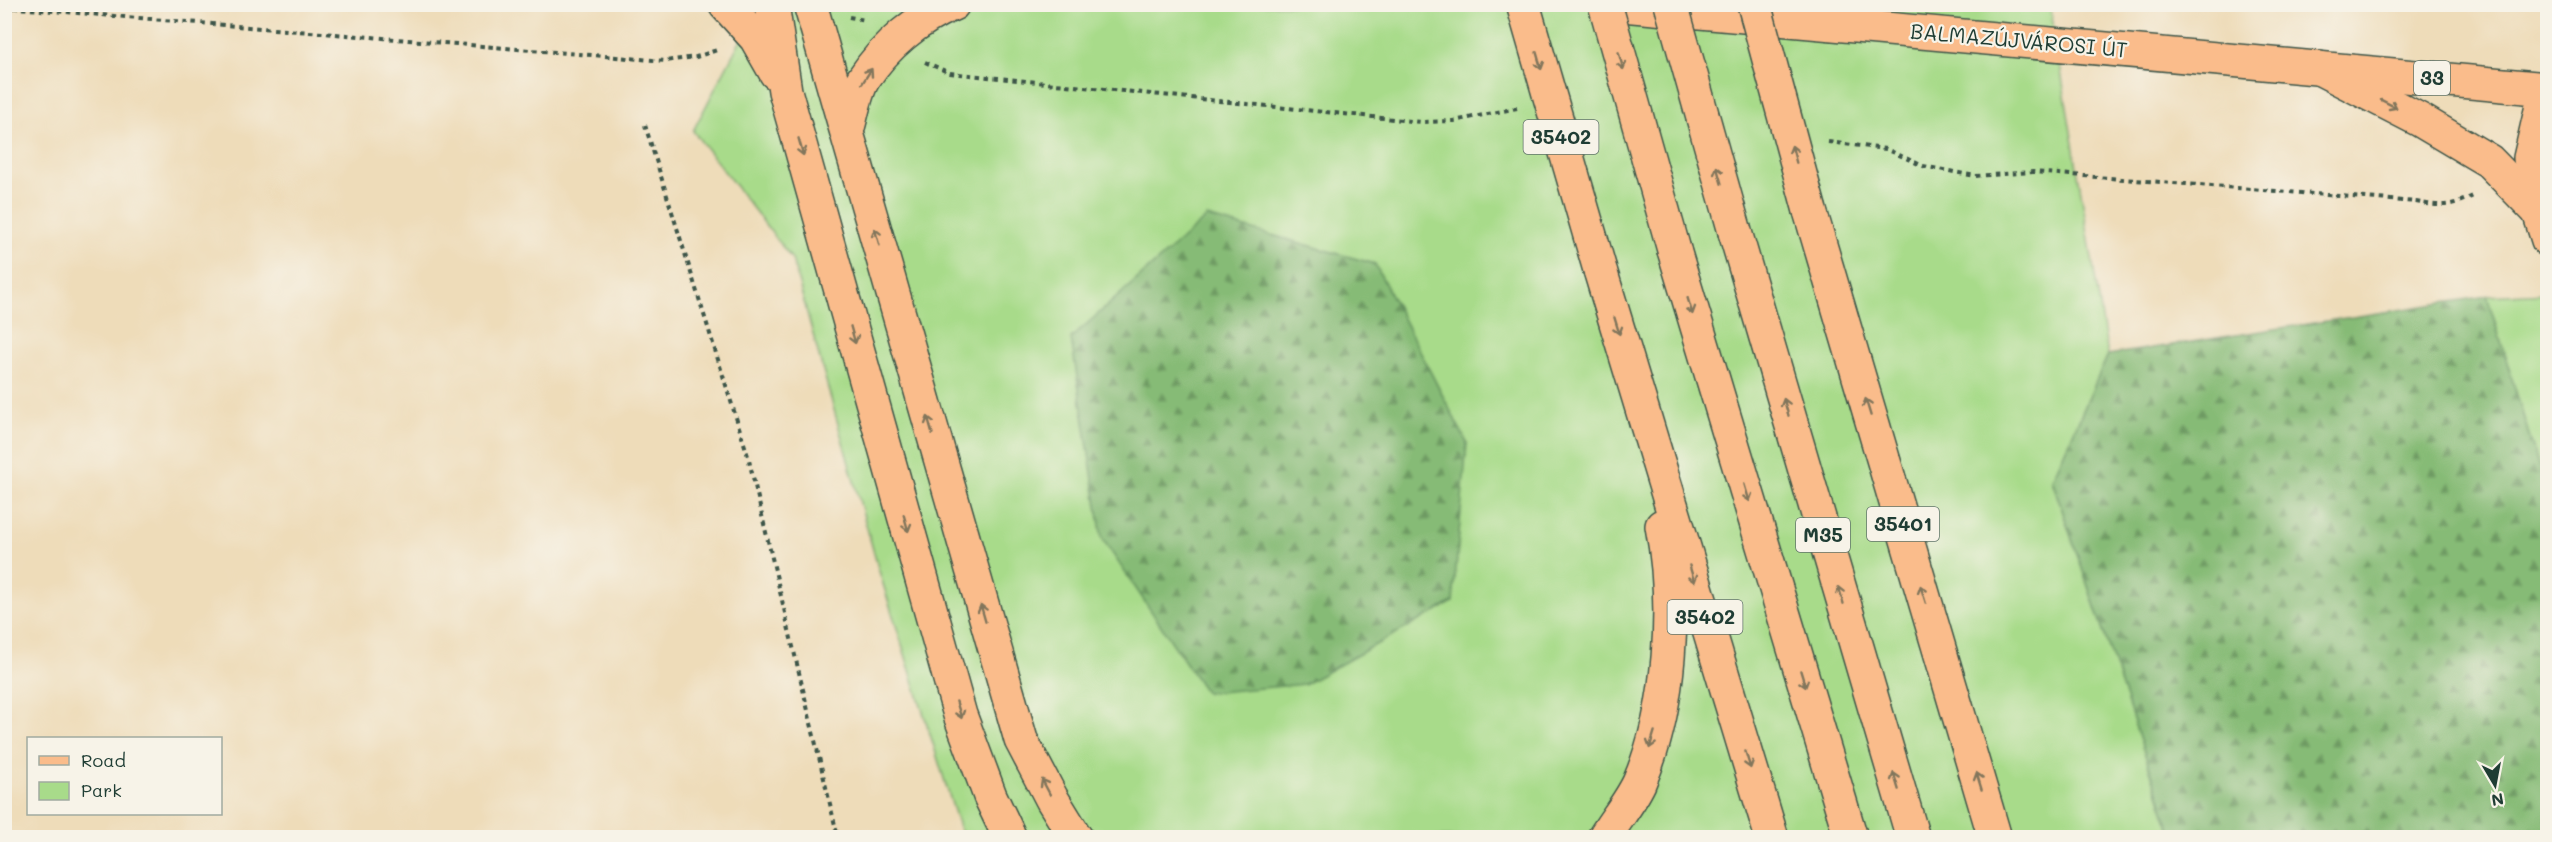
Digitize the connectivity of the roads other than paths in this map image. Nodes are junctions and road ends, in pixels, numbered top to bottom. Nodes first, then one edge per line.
1 (725, 4) edge
2 (772, 4) edge
3 (953, 4) edge
4 (1522, 4) edge
5 (1605, 4) edge
6 (1611, 4) edge
7 (1671, 4) edge
8 (1754, 4) edge
9 (813, 12) edge
10 (2319, 68) junction
11 (785, 91) junction
12 (2547, 91) edge
13 (848, 131) junction
14 (2543, 226) edge
15 (1638, 397) junction
16 (1010, 837) edge
17 (1076, 837) edge
18 (1604, 837) edge
19 (1772, 837) edge
20 (1851, 837) edge
21 (1913, 837) edge
22 (1995, 837) edge

1 - 11 main road
2 - 11 main road
13 -> 3 main road
4 -> 15 main road, 35402, bridge
5 -> 20 main road, M35, bridge
6 - 10 main road, BALMAZÚJVÁROSI ÚT / 33
21 -> 7 main road, M35, bridge
22 -> 8 main road, 35401, bridge
9 - 13 main road
10 - 12 main road, 33
10 -> 14 main road
11 -> 16 main road
12 - 14 main road
17 -> 13 main road
15 -> 18 main road
15 -> 19 main road, 35402

